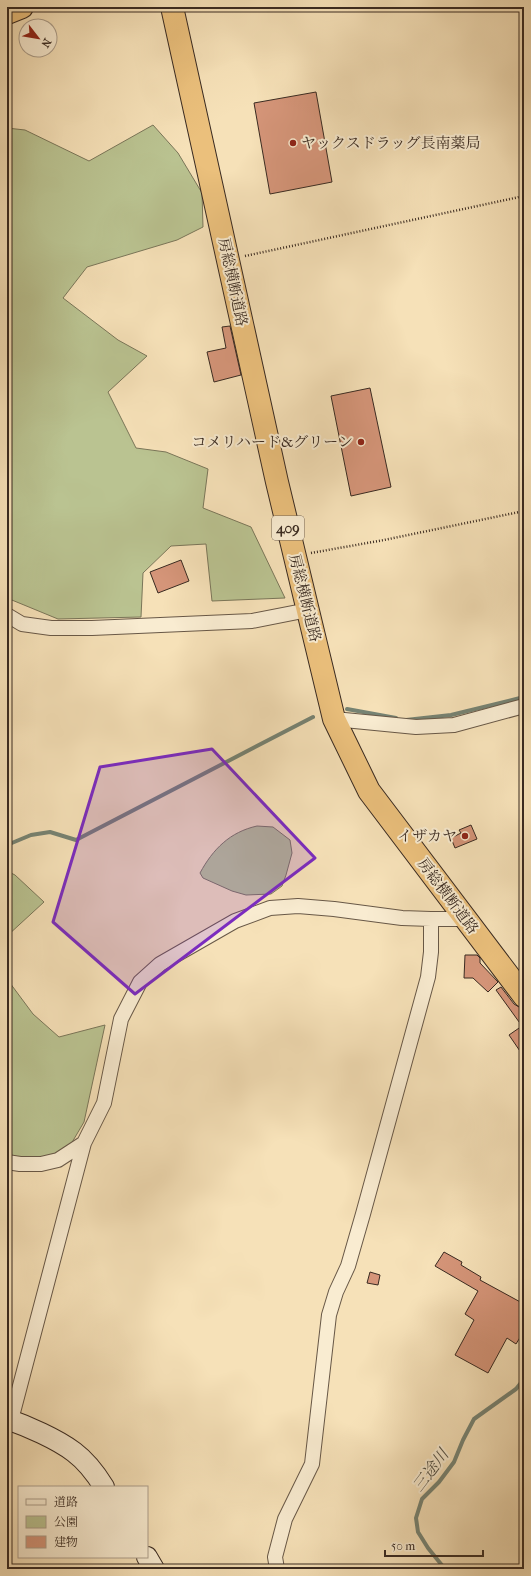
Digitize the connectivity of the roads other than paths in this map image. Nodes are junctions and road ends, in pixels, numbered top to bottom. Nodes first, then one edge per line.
1 (22, 7) edge
2 (172, 7) edge
3 (7, 13) edge
4 (308, 610) junction
5 (7, 616) edge
6 (524, 706) edge
7 (334, 719) junction
8 (431, 919) junction
9 (464, 919) junction
10 (524, 996) edge
11 (84, 1143) junction
12 (7, 1162) edge
13 (9, 1419) edge
14 (103, 1486) edge
15 (148, 1558) edge
16 (154, 1569) edge
17 (277, 1569) edge

1 - 3 highway
2 - 4 highway, 房総横断道路 / 409
4 - 5 street
4 - 7 highway, 房総横断道路 / 409
6 - 7 street
7 - 9 highway, 房総横断道路 / 409
8 - 9 street
8 - 11 street
8 - 17 street
9 - 10 highway, 房総横断道路 / 409
11 - 12 street
11 - 13 street
13 - 14 street
15 - 16 street

